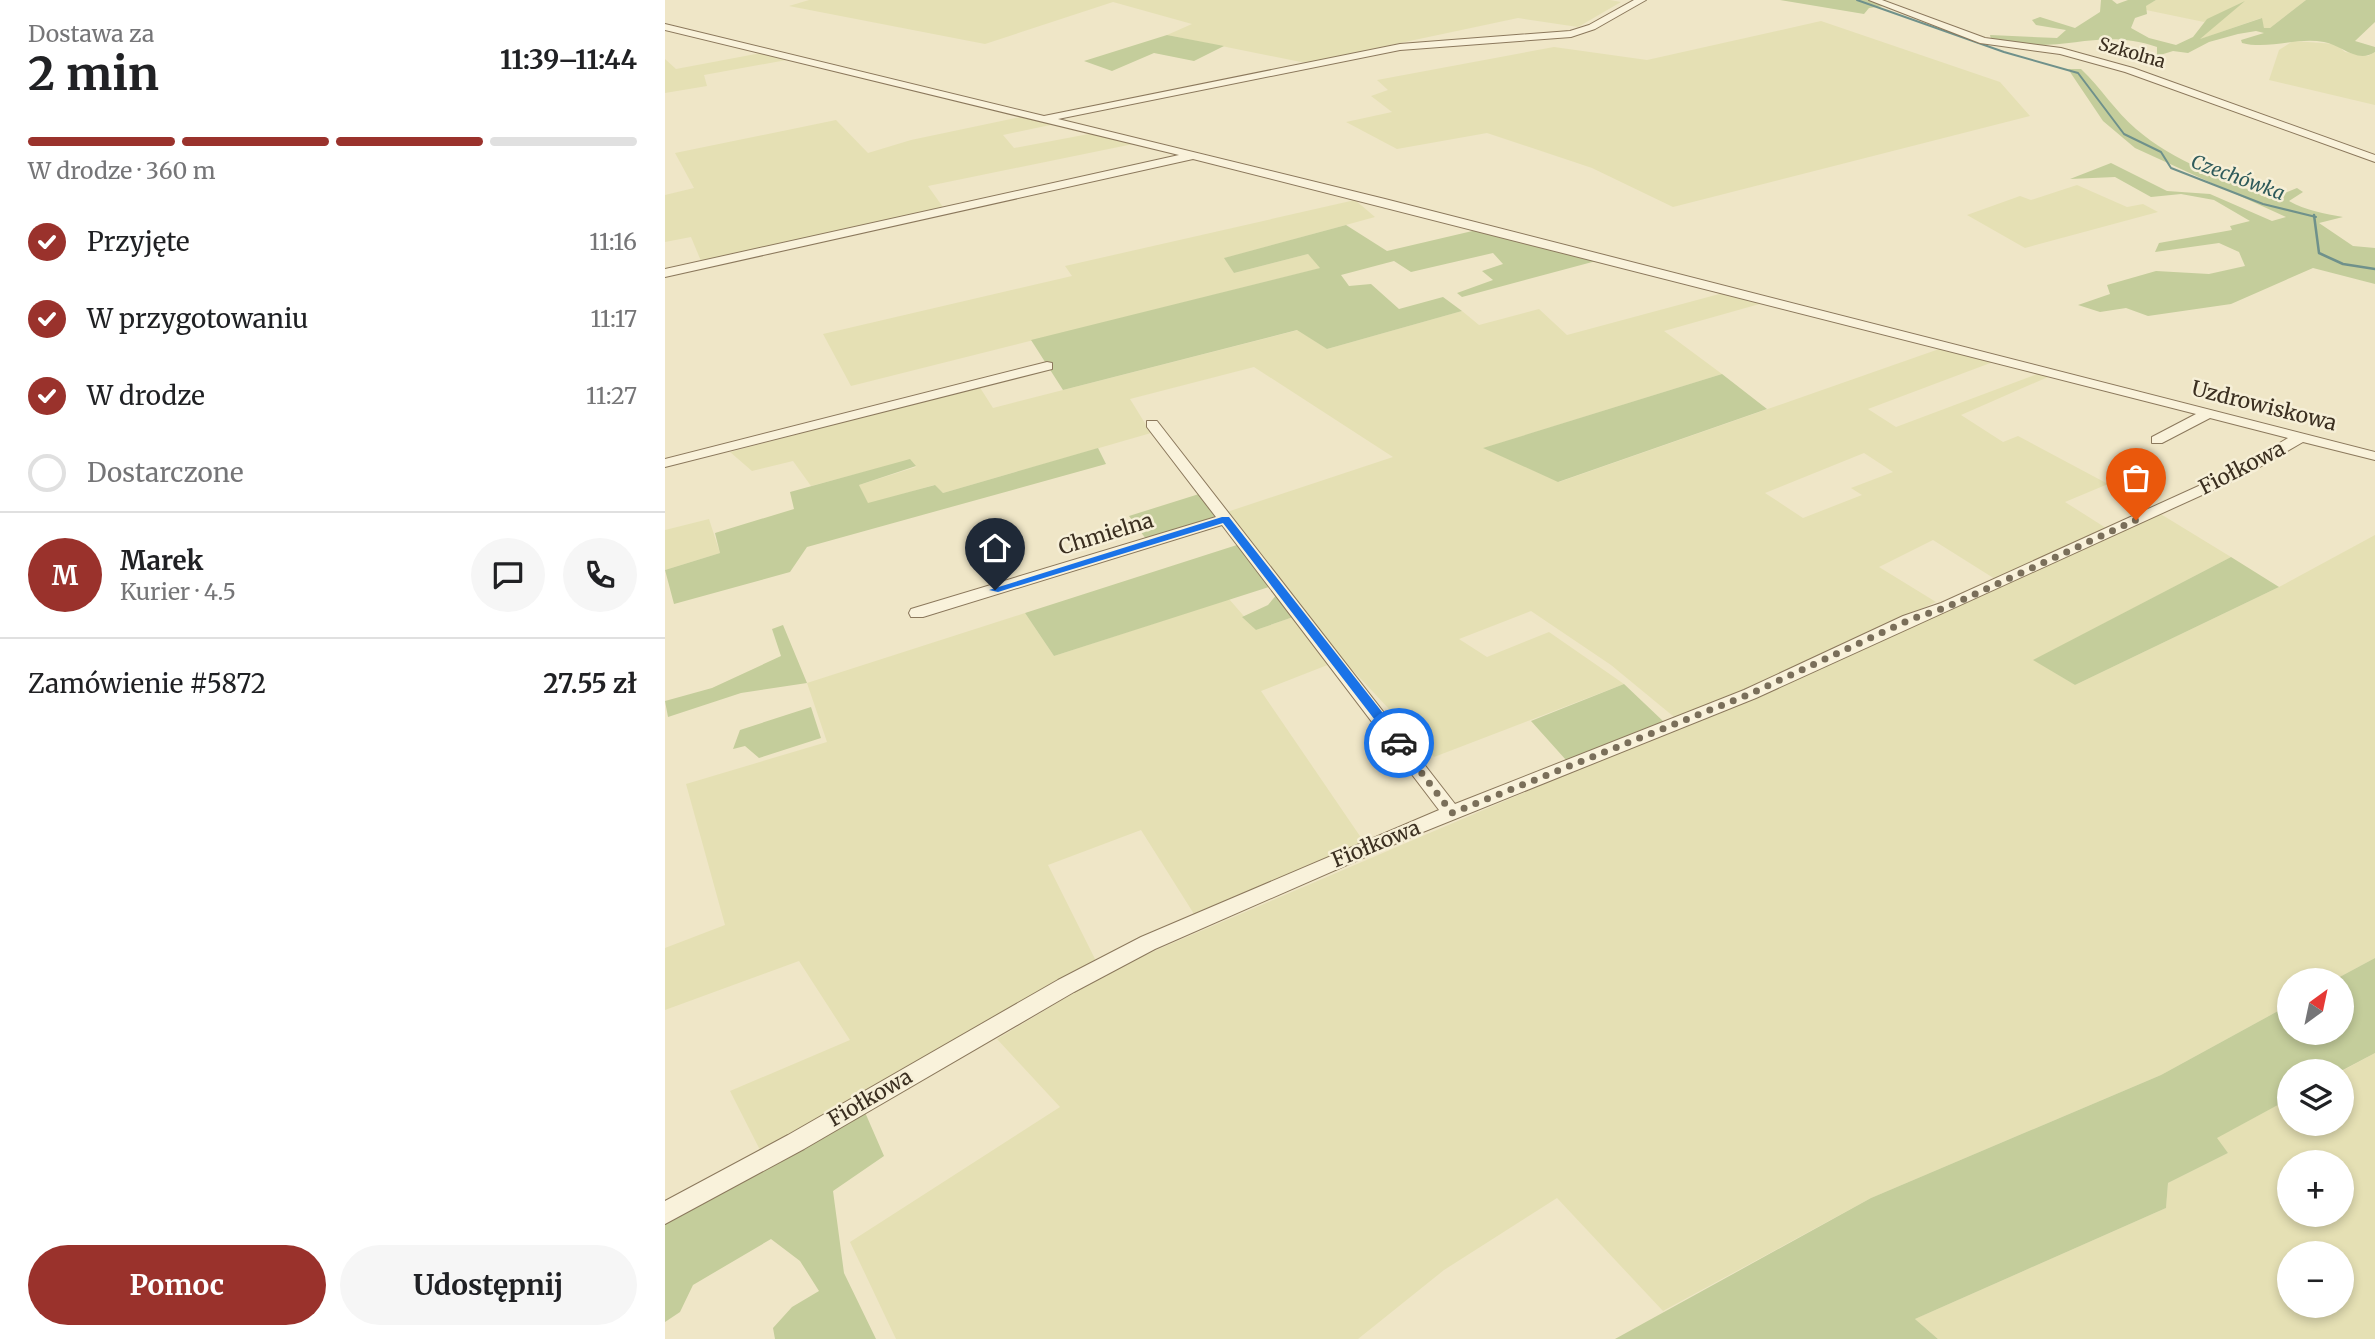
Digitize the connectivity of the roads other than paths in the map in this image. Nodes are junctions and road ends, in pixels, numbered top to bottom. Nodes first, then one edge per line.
1 (1641, 0) edge
2 (1874, 0) edge
3 (669, 30) edge
4 (1045, 119) junction
5 (1195, 155) junction
6 (2375, 159) edge
7 (665, 273) edge
8 (1047, 366) dead end
9 (2209, 413) junction
10 (1152, 424) dead end
11 (2301, 437) junction
12 (2157, 440) dead end
13 (2375, 456) edge
14 (665, 463) edge
15 (1226, 519) junction
16 (918, 613) dead end
17 (1452, 813) junction
18 (665, 1213) edge

1 - 4 street
2 - 6 street, Szkolna
3 - 4 street, Uzdrowiskowa
4 - 5 street, Uzdrowiskowa
5 - 7 street
5 - 9 street, Uzdrowiskowa
8 - 14 street
9 - 11 street, Uzdrowiskowa
9 - 12 street
10 - 15 street
11 - 13 street, Uzdrowiskowa
11 - 17 street, Fiołkowa
15 - 16 street, Chmielna
15 - 17 street
17 - 18 street, Fiołkowa

